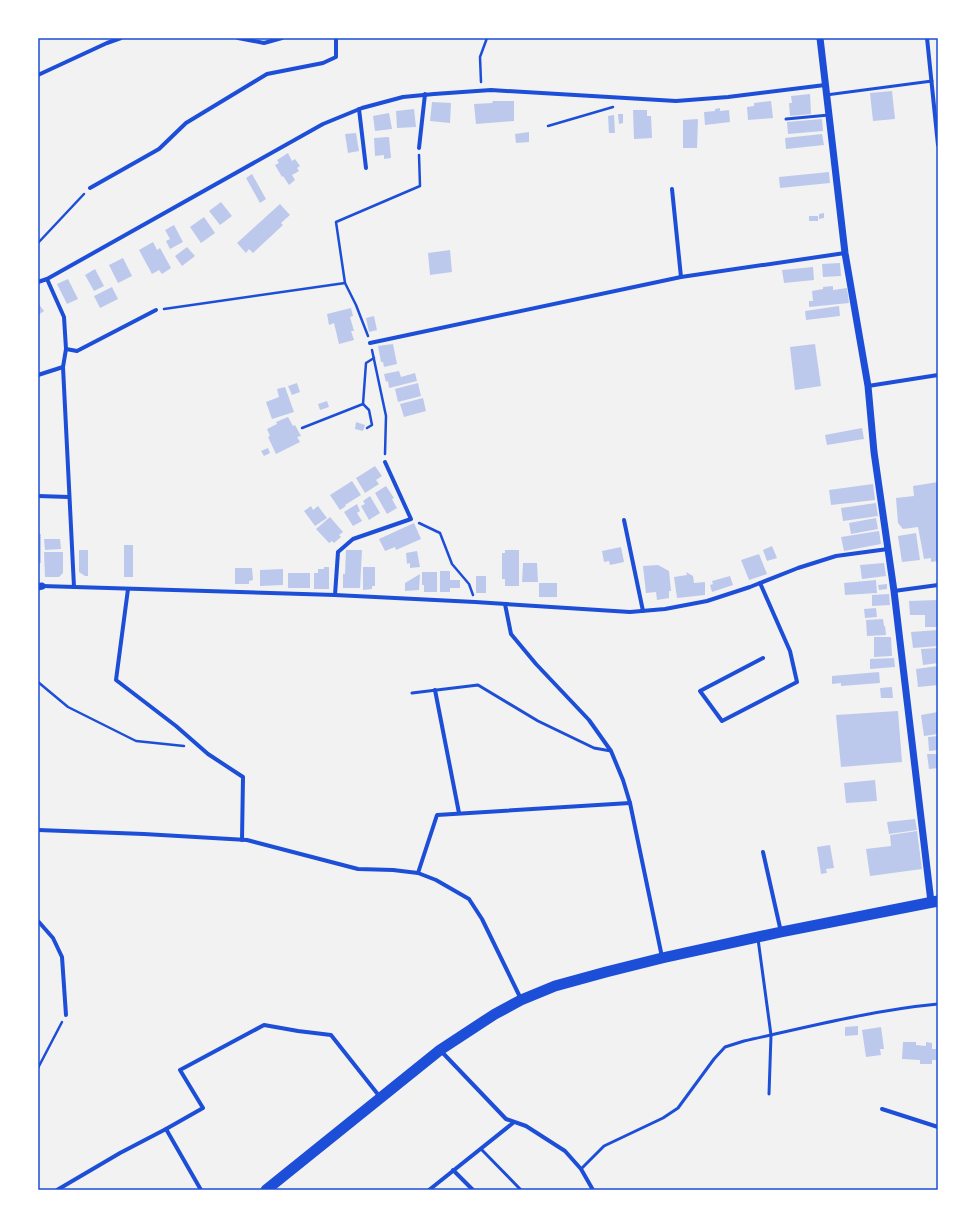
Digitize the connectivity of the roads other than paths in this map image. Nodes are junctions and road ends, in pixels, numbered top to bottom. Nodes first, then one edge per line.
1 (122, 38) edge
2 (238, 38) edge
3 (282, 38) edge
4 (336, 38) edge
5 (820, 38) edge
6 (927, 38) edge
7 (38, 75) edge
8 (932, 81) junction
9 (825, 85) junction
10 (425, 94) junction
11 (826, 95) junction
12 (359, 109) junction
13 (829, 114) junction
14 (786, 119) dead end
15 (938, 145) edge
16 (419, 148) road end
17 (366, 168) dead end
18 (90, 188) road end
19 (672, 189) dead end
20 (845, 252) junction
21 (681, 277) junction
22 (47, 279) junction
23 (38, 282) edge
24 (156, 310) road end
25 (370, 343) road end
26 (66, 349) junction
27 (64, 367) junction
28 (38, 375) edge
29 (938, 375) edge
30 (868, 386) junction
31 (385, 462) road end
32 (38, 496) edge
33 (69, 497) junction
34 (624, 520) dead end
35 (888, 549) junction
36 (760, 583) junction
37 (40, 586) edge
38 (938, 586) edge
39 (74, 587) junction
40 (128, 589) junction
41 (894, 591) junction
42 (335, 595) junction
43 (505, 604) junction
44 (643, 611) junction
45 (763, 658) dead end
46 (435, 690) junction
47 (412, 693) dead end
48 (611, 751) junction
49 (630, 803) junction
50 (459, 813) junction
51 (38, 830) edge
52 (242, 840) junction
53 (763, 852) dead end
54 (418, 873) junction
55 (935, 901) edge
56 (38, 921) edge
57 (780, 932) junction
58 (758, 937) junction
59 (662, 958) junction
60 (521, 1000) junction
61 (938, 1004) edge
62 (66, 1014) road end
63 (771, 1035) junction
64 (440, 1050) junction
65 (769, 1094) dead end
66 (380, 1097) junction
67 (882, 1109) dead end
68 (513, 1123) junction
69 (938, 1127) edge
70 (166, 1129) junction
71 (481, 1149) junction
72 (581, 1168) junction
73 (453, 1170) junction
74 (57, 1190) edge
75 (201, 1190) edge
76 (267, 1190) edge
77 (429, 1190) edge
78 (473, 1190) edge
79 (521, 1190) edge
80 (593, 1190) edge

1 - 7 street
2 - 3 street
4 - 18 street
5 - 9 street
6 - 8 street
8 - 11 lane
8 - 15 street
9 - 10 street
9 - 11 street
10 - 12 street
10 - 16 street
11 - 13 street
12 - 17 street
12 - 22 street
13 - 14 lane
13 - 20 street
19 - 21 street
20 - 21 street
20 - 30 street
21 - 25 street
22 - 23 street
22 - 26 street
24 - 26 street
26 - 27 street
27 - 28 street
27 - 33 street
29 - 30 street
30 - 35 street
31 - 42 street
32 - 33 street
33 - 39 street
34 - 44 street
35 - 36 street
35 - 41 street
36 - 44 street
36 - 45 street
37 - 39 street
38 - 41 street
39 - 40 street
40 - 42 street
40 - 52 street
41 - 55 street
42 - 43 street
43 - 44 street
43 - 48 street
46 - 47 lane
46 - 48 lane
46 - 50 street
48 - 49 street
49 - 50 street
49 - 59 street
50 - 54 street
51 - 52 street
52 - 54 street
53 - 57 street
54 - 60 street
55 - 57 highway
56 - 62 street
57 - 58 highway
58 - 59 highway
58 - 63 lane
59 - 60 highway
60 - 64 highway
61 - 63 lane
63 - 65 lane
63 - 72 lane
64 - 66 highway
64 - 68 street
66 - 70 street
66 - 76 highway
67 - 69 street
68 - 71 street
68 - 72 street
70 - 74 street
70 - 75 street
71 - 73 street
71 - 79 lane
72 - 80 street
73 - 77 street
73 - 78 street

